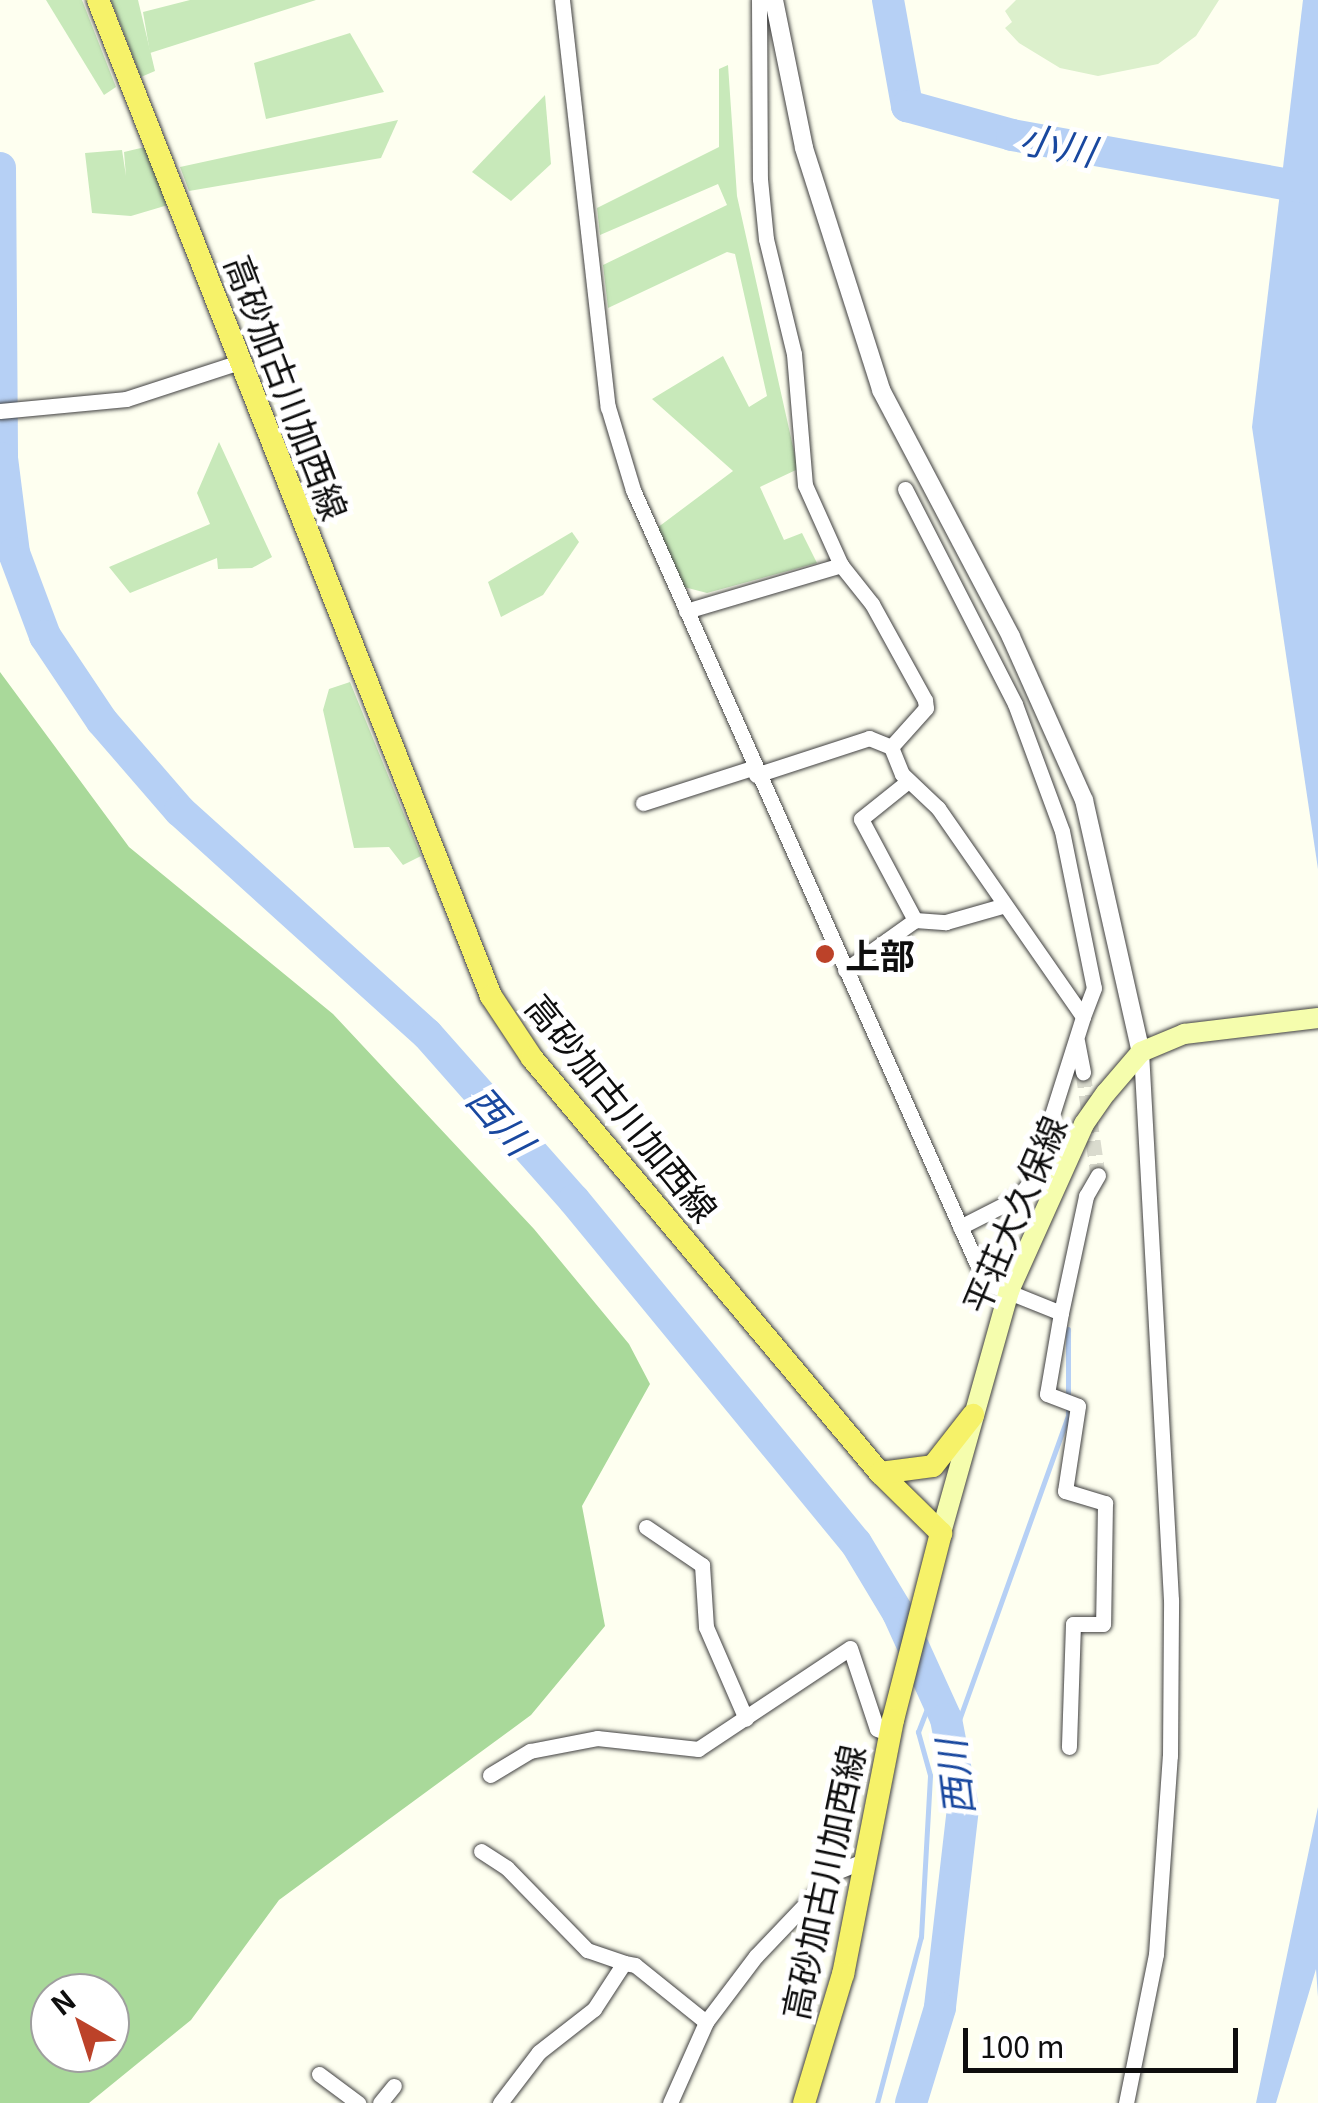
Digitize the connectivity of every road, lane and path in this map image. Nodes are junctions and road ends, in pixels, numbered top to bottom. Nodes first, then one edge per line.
1 (98, 0) edge
2 (562, 0) edge
3 (759, 0) edge
4 (774, 0) edge
5 (239, 362) junction
6 (0, 411) edge
7 (906, 490) dead end
8 (841, 564) junction
9 (686, 611) junction
10 (890, 747) junction
11 (754, 772) junction
12 (907, 782) junction
13 (643, 803) dead end
14 (1002, 906) junction
15 (914, 920) junction
16 (845, 970) junction
17 (1082, 1017) junction
18 (1318, 1018) edge
19 (1076, 1034) junction
20 (1148, 1049) junction
21 (1084, 1072) tunnel mouth
22 (1098, 1175) tunnel mouth
23 (960, 1228) junction
24 (1009, 1291) junction
25 (1061, 1313) junction
26 (972, 1416) junction
27 (880, 1473) junction
28 (646, 1527) dead end
29 (942, 1533) junction
30 (746, 1719) junction
31 (892, 1725) junction
32 (1069, 1748) dead end
33 (490, 1775) dead end
34 (481, 1852) dead end
35 (862, 1860) junction
36 (624, 1963) junction
37 (706, 2022) junction
38 (319, 2074) dead end
39 (394, 2086) dead end
40 (358, 2103) edge
41 (380, 2103) edge
42 (500, 2103) edge
43 (670, 2103) edge
44 (804, 2103) edge
45 (1126, 2103) edge

1 - 5 main road, 高砂加古川加西線
2 - 9 street
3 - 8 street
4 - 20 street
5 - 6 street
5 - 27 main road, 高砂加古川加西線
7 - 17 street
8 - 9 street
8 - 10 street
9 - 11 street
10 - 11 street
10 - 12 street
11 - 13 street
11 - 16 street
12 - 14 street
12 - 15 street
14 - 15 street
14 - 17 street
15 - 16 street
16 - 23 street
17 - 19 street
18 - 20 main road
19 - 21 street
19 - 23 street
20 - 24 main road, 平荘大久保線
20 - 45 street
22 - 25 street
23 - 24 street
24 - 25 street
24 - 26 main road, 平荘大久保線
25 - 32 street
26 - 27 main road
26 - 29 main road, 平荘大久保線
27 - 29 main road, 高砂加古川加西線
28 - 30 street
29 - 31 main road, 高砂加古川加西線
30 - 31 street
30 - 33 street
31 - 35 main road, 高砂加古川加西線
34 - 36 street
35 - 37 street
35 - 44 main road, 高砂加古川加西線
36 - 37 street
36 - 42 street
37 - 43 street
38 - 40 street
39 - 41 street

